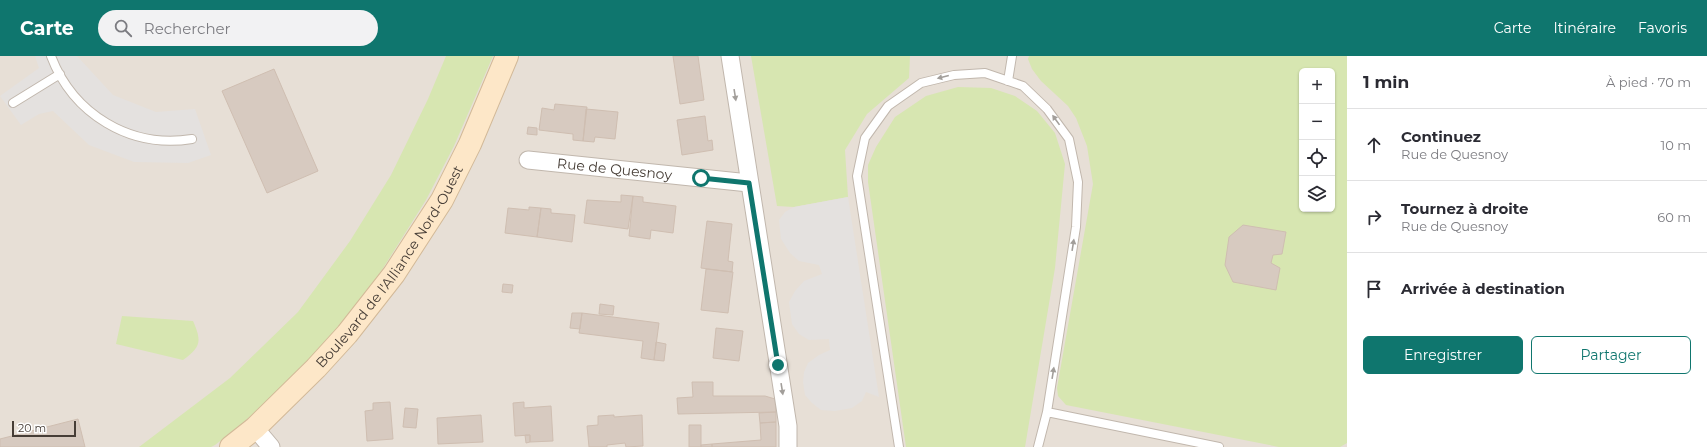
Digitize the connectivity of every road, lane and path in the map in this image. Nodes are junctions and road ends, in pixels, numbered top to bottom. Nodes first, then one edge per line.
1 (51, 56) edge
2 (506, 56) edge
3 (730, 56) edge
4 (1012, 56) edge
5 (60, 74) junction
6 (1008, 81) junction
7 (13, 103) dead end
8 (192, 139) dead end
9 (528, 160) dead end
10 (749, 183) junction
11 (1047, 412) junction
12 (255, 428) junction
13 (231, 447) edge
14 (272, 447) edge
15 (788, 447) edge
16 (899, 447) edge
17 (1038, 447) edge
18 (1219, 447) edge

1 - 5 lane
2 - 12 street, Boulevard de l'Alliance Nord-Ouest
3 -> 10 street
4 - 6 lane
5 - 7 lane
5 - 8 lane
11 -> 6 lane
6 -> 16 lane
9 - 10 street, Rue de Quesnoy
10 -> 15 street
11 - 17 lane
11 - 18 lane
12 - 13 street, Boulevard de l'Alliance Nord-Ouest
12 - 14 street

